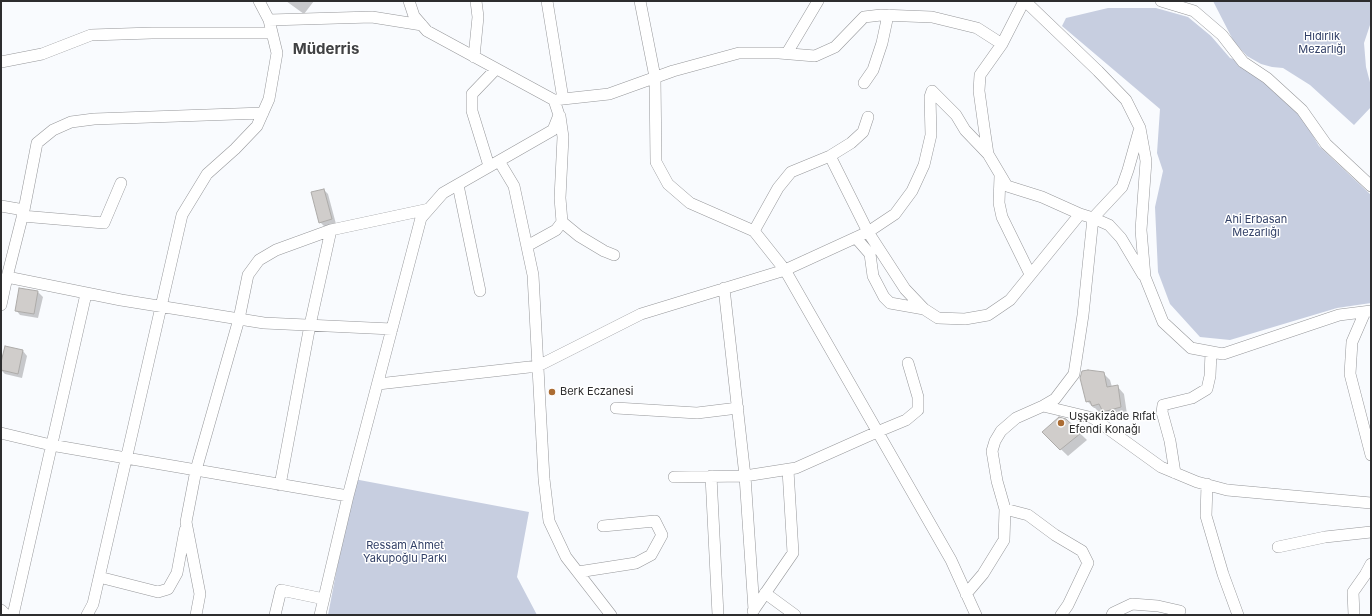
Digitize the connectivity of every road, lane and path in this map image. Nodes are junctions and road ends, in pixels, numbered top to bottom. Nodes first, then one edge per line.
1 (259, 1) edge
2 (409, 1) edge
3 (476, 1) edge
4 (547, 1) edge
5 (640, 1) edge
6 (818, 1) edge
7 (1025, 1) edge
8 (1161, 1) edge
9 (888, 15) junction
10 (269, 20) junction
11 (422, 25) junction
12 (272, 33) junction
13 (1002, 44) junction
14 (787, 54) junction
15 (474, 57) junction
16 (1, 62) edge
17 (496, 69) junction
18 (655, 77) junction
19 (864, 83) dead end
20 (559, 100) junction
21 (263, 113) junction
22 (559, 115) junction
23 (868, 117) dead end
24 (1140, 128) junction
25 (988, 154) junction
26 (830, 156) junction
27 (494, 164) junction
28 (1000, 175) junction
29 (121, 183) dead end
30 (458, 185) junction
31 (1371, 186) edge
32 (1, 206) edge
33 (429, 209) junction
34 (23, 213) junction
35 (1080, 214) junction
36 (1093, 218) junction
37 (562, 222) junction
38 (331, 230) junction
39 (754, 230) junction
40 (868, 232) junction
41 (856, 238) junction
42 (527, 246) junction
43 (614, 255) dead end
44 (785, 270) junction
45 (1030, 274) junction
46 (7, 277) junction
47 (1145, 279) junction
48 (724, 288) junction
49 (480, 291) dead end
50 (86, 294) junction
51 (1, 305) edge
52 (161, 306) junction
53 (924, 309) junction
54 (1368, 311) edge
55 (239, 319) junction
56 (310, 325) junction
57 (392, 329) junction
58 (1211, 352) junction
59 (908, 363) dead end
60 (538, 366) junction
61 (378, 384) junction
62 (1043, 406) junction
63 (616, 408) dead end
64 (738, 408) junction
65 (877, 432) junction
66 (1, 433) edge
67 (51, 445) junction
68 (1371, 455) edge
69 (126, 458) junction
70 (196, 470) junction
71 (788, 470) junction
72 (1175, 473) junction
73 (711, 476) junction
74 (745, 476) junction
75 (674, 477) dead end
76 (280, 484) junction
77 (1207, 484) junction
78 (348, 496) junction
79 (1371, 503) edge
80 (1005, 509) junction
81 (186, 522) junction
82 (603, 526) dead end
83 (1371, 532) edge
84 (1278, 547) dead end
85 (1371, 564) edge
86 (578, 572) junction
87 (99, 578) junction
88 (765, 593) junction
89 (966, 594) junction
90 (324, 599) junction
91 (1, 610) edge
92 (1180, 611) dead end
93 (753, 612) edge
94 (1113, 614) edge
95 (6, 615) edge
96 (13, 615) edge
97 (87, 615) edge
98 (196, 615) edge
99 (275, 615) edge
100 (320, 615) edge
101 (612, 615) edge
102 (718, 615) edge
103 (795, 615) edge
104 (976, 615) edge
105 (1061, 615) edge
106 (1238, 615) edge
107 (1354, 615) edge

1 - 10 street
2 - 11 street
3 - 15 street
4 - 20 street
5 - 18 street
6 - 14 street
7 - 13 street
7 - 24 street
8 - 31 street
9 - 13 street
9 - 14 street
9 - 19 street
10 - 11 street
10 - 12 street
11 - 15 street
12 - 16 street
12 - 21 street
13 - 25 street
14 - 18 street
15 - 17 street
17 - 20 street
17 - 27 street
18 - 20 street
18 - 39 street
20 - 22 street
21 - 34 street
21 - 52 street
22 - 27 street
22 - 37 street
23 - 26 street
24 - 36 street
24 - 47 street
25 - 28 street
25 - 40 street
26 - 39 street
26 - 40 street
27 - 30 street
27 - 42 street
28 - 35 street
28 - 45 street
29 - 34 street
30 - 33 street
30 - 49 street
32 - 34 street
33 - 38 street
33 - 57 street
34 - 46 street
35 - 36 street
35 - 45 street
36 - 47 street
36 - 62 street
37 - 42 street
37 - 43 street
38 - 55 street
38 - 56 street
39 - 44 street
40 - 41 street
40 - 53 street
41 - 44 street
41 - 53 street
42 - 60 street
44 - 48 street
44 - 65 street
45 - 53 street
46 - 50 street
46 - 51 street
47 - 58 street
48 - 60 street
48 - 64 street
50 - 52 street
50 - 67 street
52 - 55 street
52 - 69 street
54 - 58 street
54 - 68 street
55 - 56 street
55 - 70 street
56 - 57 street
56 - 76 street
57 - 61 street
58 - 72 street
59 - 65 street
60 - 61 street
60 - 86 street
61 - 78 street
62 - 72 street
62 - 80 street
63 - 64 street
64 - 74 street
65 - 71 street
65 - 89 street
66 - 67 street
67 - 69 street
67 - 96 street
69 - 70 street
69 - 87 street
70 - 76 street
70 - 81 street
71 - 74 street
71 - 88 street
72 - 77 street
73 - 74 street
73 - 75 street
73 - 102 street
74 - 93 street
76 - 78 street
77 - 79 street
77 - 106 street
78 - 90 street
80 - 89 street
80 - 105 street
81 - 87 street
81 - 98 street
82 - 86 street
83 - 84 street
85 - 107 street
86 - 101 street
87 - 97 street
88 - 93 street
88 - 103 street
89 - 104 street
90 - 99 street
90 - 100 street
91 - 95 street
92 - 94 street

